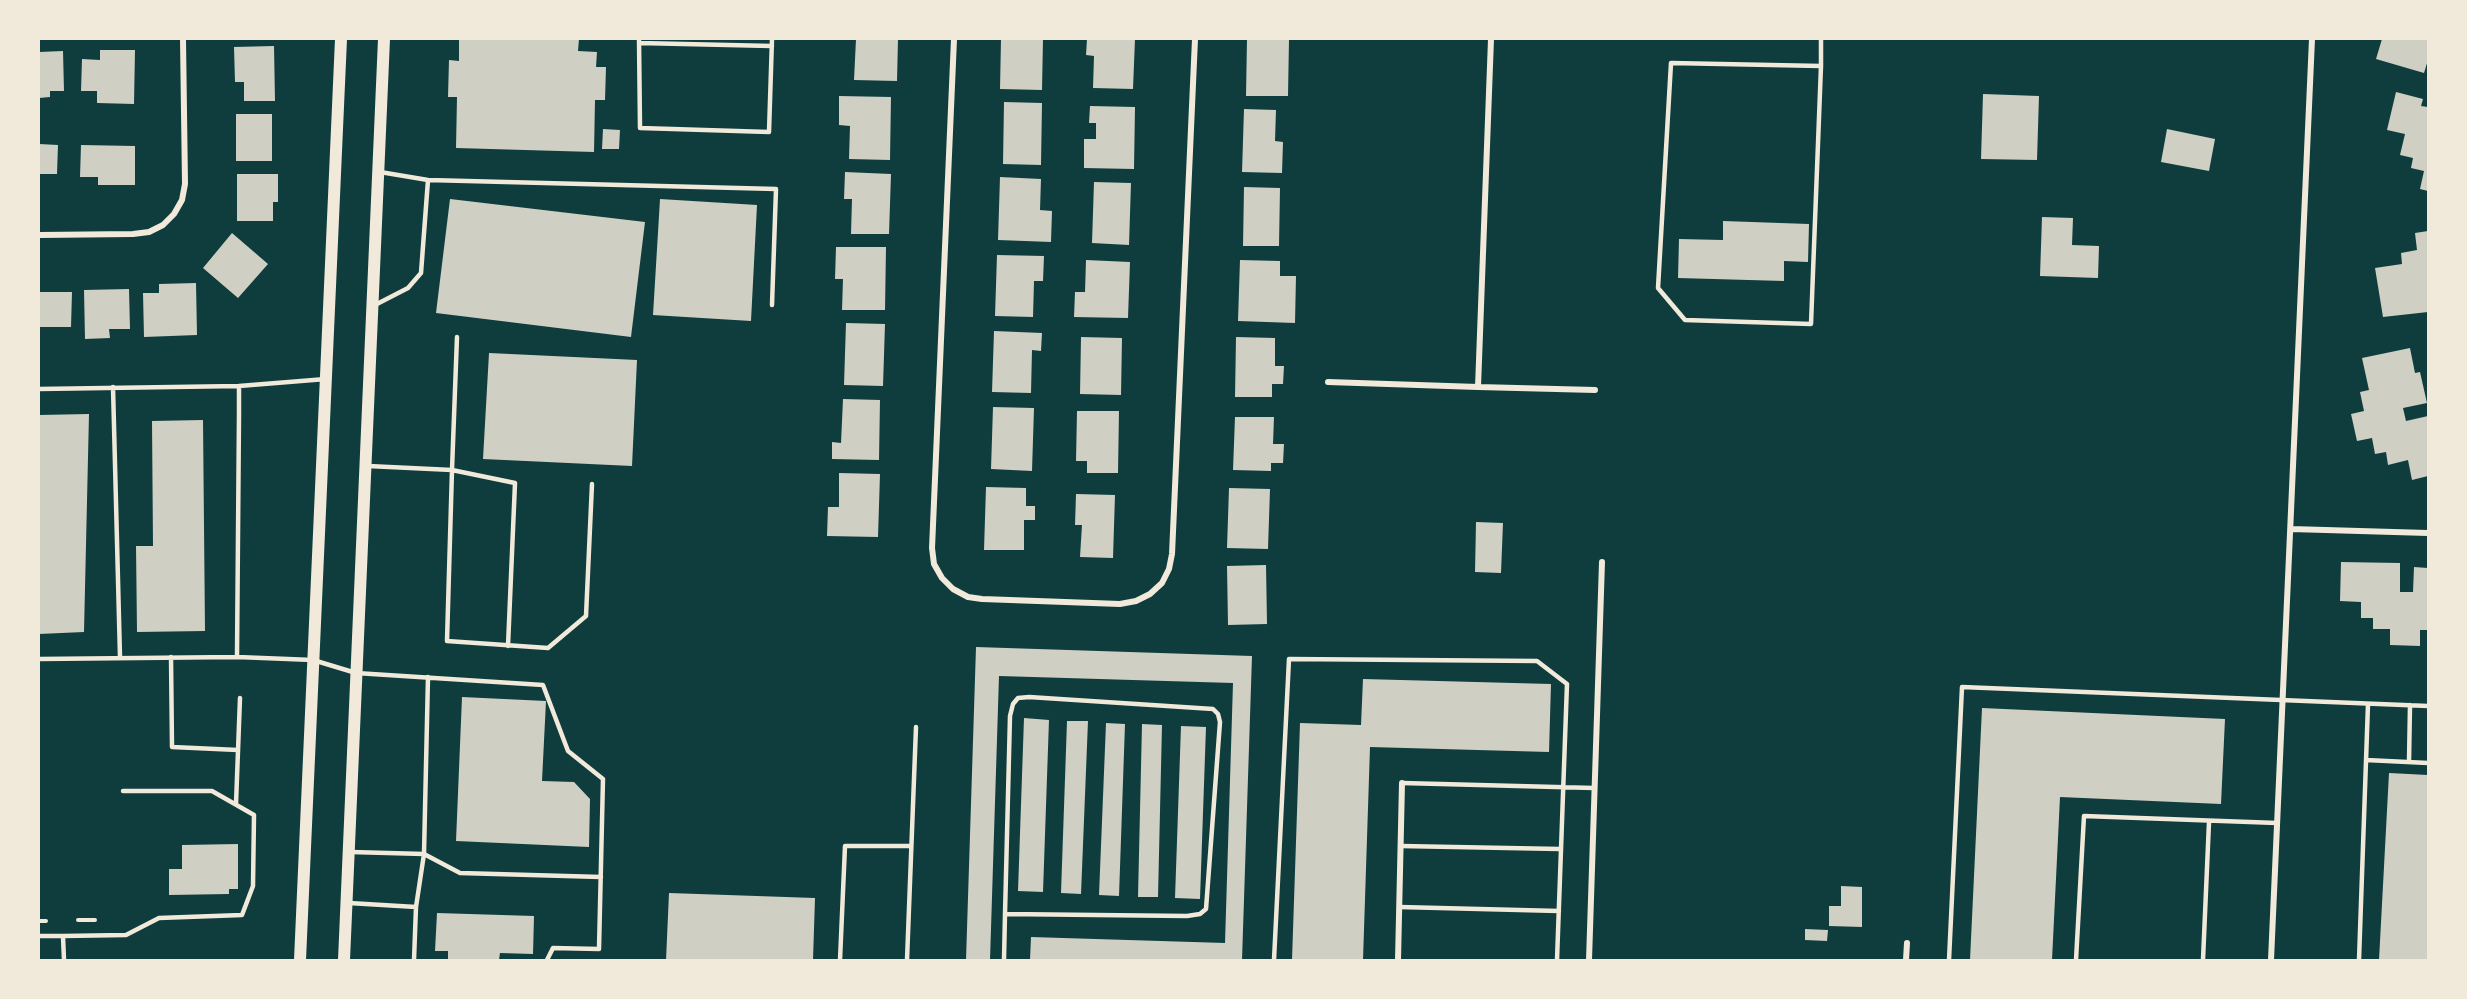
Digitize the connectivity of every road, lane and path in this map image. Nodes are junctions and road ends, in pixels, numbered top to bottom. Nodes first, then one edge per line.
1 (183, 39) edge
2 (341, 39) edge
3 (376, 39) edge
4 (772, 39) edge
5 (954, 39) edge
6 (1195, 39) edge
7 (1491, 39) edge
8 (1821, 39) edge
9 (2312, 39) edge
10 (639, 41) edge
11 (384, 44) edge
12 (772, 46) junction
13 (1821, 66) junction
14 (378, 171) junction
15 (429, 180) junction
16 (39, 236) edge
17 (374, 305) junction
18 (772, 305) dead end
19 (457, 337) dead end
20 (326, 379) junction
21 (1328, 382) dead end
22 (239, 386) junction
23 (113, 387) junction
24 (1478, 387) junction
25 (39, 389) edge
26 (1595, 390) dead end
27 (365, 466) junction
28 (452, 470) junction
29 (592, 484) dead end
30 (2291, 529) junction
31 (2428, 533) edge
32 (1602, 562) dead end
33 (508, 646) junction
34 (120, 657) junction
35 (171, 657) junction
36 (237, 657) junction
37 (39, 659) edge
38 (313, 660) junction
39 (356, 673) junction
40 (429, 678) junction
41 (240, 698) dead end
42 (2283, 700) junction
43 (2368, 704) junction
44 (2410, 705) junction
45 (2428, 706) edge
46 (916, 727) dead end
47 (238, 750) junction
48 (2366, 760) junction
49 (2409, 762) junction
50 (2428, 763) edge
51 (1402, 783) joint
52 (1562, 787) junction
53 (1594, 788) junction
54 (123, 791) dead end
55 (236, 804) junction
56 (2209, 822) junction
57 (2277, 823) junction
58 (911, 846) junction
59 (1401, 846) junction
60 (1560, 849) junction
61 (348, 851) junction
62 (424, 854) junction
63 (601, 877) junction
64 (346, 903) junction
65 (416, 907) junction
66 (1399, 907) junction
67 (1558, 911) junction
68 (1005, 914) junction
69 (78, 920) dead end
70 (95, 920) dead end
71 (39, 921) edge
72 (46, 921) dead end
73 (39, 936) edge
74 (63, 936) junction
75 (1907, 944) dead end
76 (64, 960) edge
77 (300, 960) edge
78 (344, 960) edge
79 (414, 960) edge
80 (547, 960) edge
81 (840, 960) edge
82 (907, 960) edge
83 (1004, 960) edge
84 (1274, 960) edge
85 (1398, 960) edge
86 (1557, 960) edge
87 (1589, 960) edge
88 (1906, 960) edge
89 (1949, 960) edge
90 (2076, 960) edge
91 (2203, 960) edge
92 (2271, 960) edge
93 (2359, 960) edge

1 - 16 street
2 - 20 main road
3 - 11 street
4 - 12 lane
5 - 6 street
7 - 24 street
8 - 13 lane
9 - 30 street
10 - 12 lane
10 - 12 lane
11 - 14 main road
13 - 13 lane
14 - 15 lane
14 - 17 main road
15 - 17 lane
15 - 18 lane
17 - 27 main road
19 - 28 lane
20 - 22 lane
20 - 38 main road
21 - 24 street
22 - 23 lane
22 - 36 lane
23 - 25 lane
23 - 34 lane
24 - 26 street
27 - 28 lane
27 - 39 main road
28 - 33 lane
28 - 33 lane
29 - 33 lane
30 - 31 street
30 - 42 street
32 - 53 street
34 - 35 lane
34 - 37 lane
35 - 36 lane
35 - 47 lane
36 - 38 lane
38 - 39 lane
38 - 77 main road
39 - 40 lane
39 - 61 main road
40 - 62 lane
40 - 63 lane
41 - 47 lane
42 - 43 lane
42 - 57 street
42 - 89 lane
43 - 44 lane
43 - 48 lane
44 - 45 lane
44 - 49 lane
46 - 58 lane
47 - 55 lane
48 - 49 lane
48 - 93 lane
49 - 50 lane
51 - 52 lane
51 - 59 street
52 - 53 lane
52 - 60 lane
52 - 84 lane
53 - 87 street
54 - 55 lane
55 - 74 lane
56 - 57 lane
56 - 90 lane
56 - 91 lane
57 - 92 street
58 - 81 lane
58 - 82 lane
59 - 60 lane
59 - 66 street
60 - 67 lane
61 - 62 lane
61 - 64 main road
62 - 63 lane
62 - 65 lane
63 - 80 lane
64 - 65 lane
64 - 78 main road
65 - 79 lane
66 - 67 lane
66 - 85 street
67 - 86 lane
68 - 68 lane
68 - 83 lane
69 - 70 path
71 - 72 path
73 - 74 lane
74 - 76 lane
75 - 88 street

